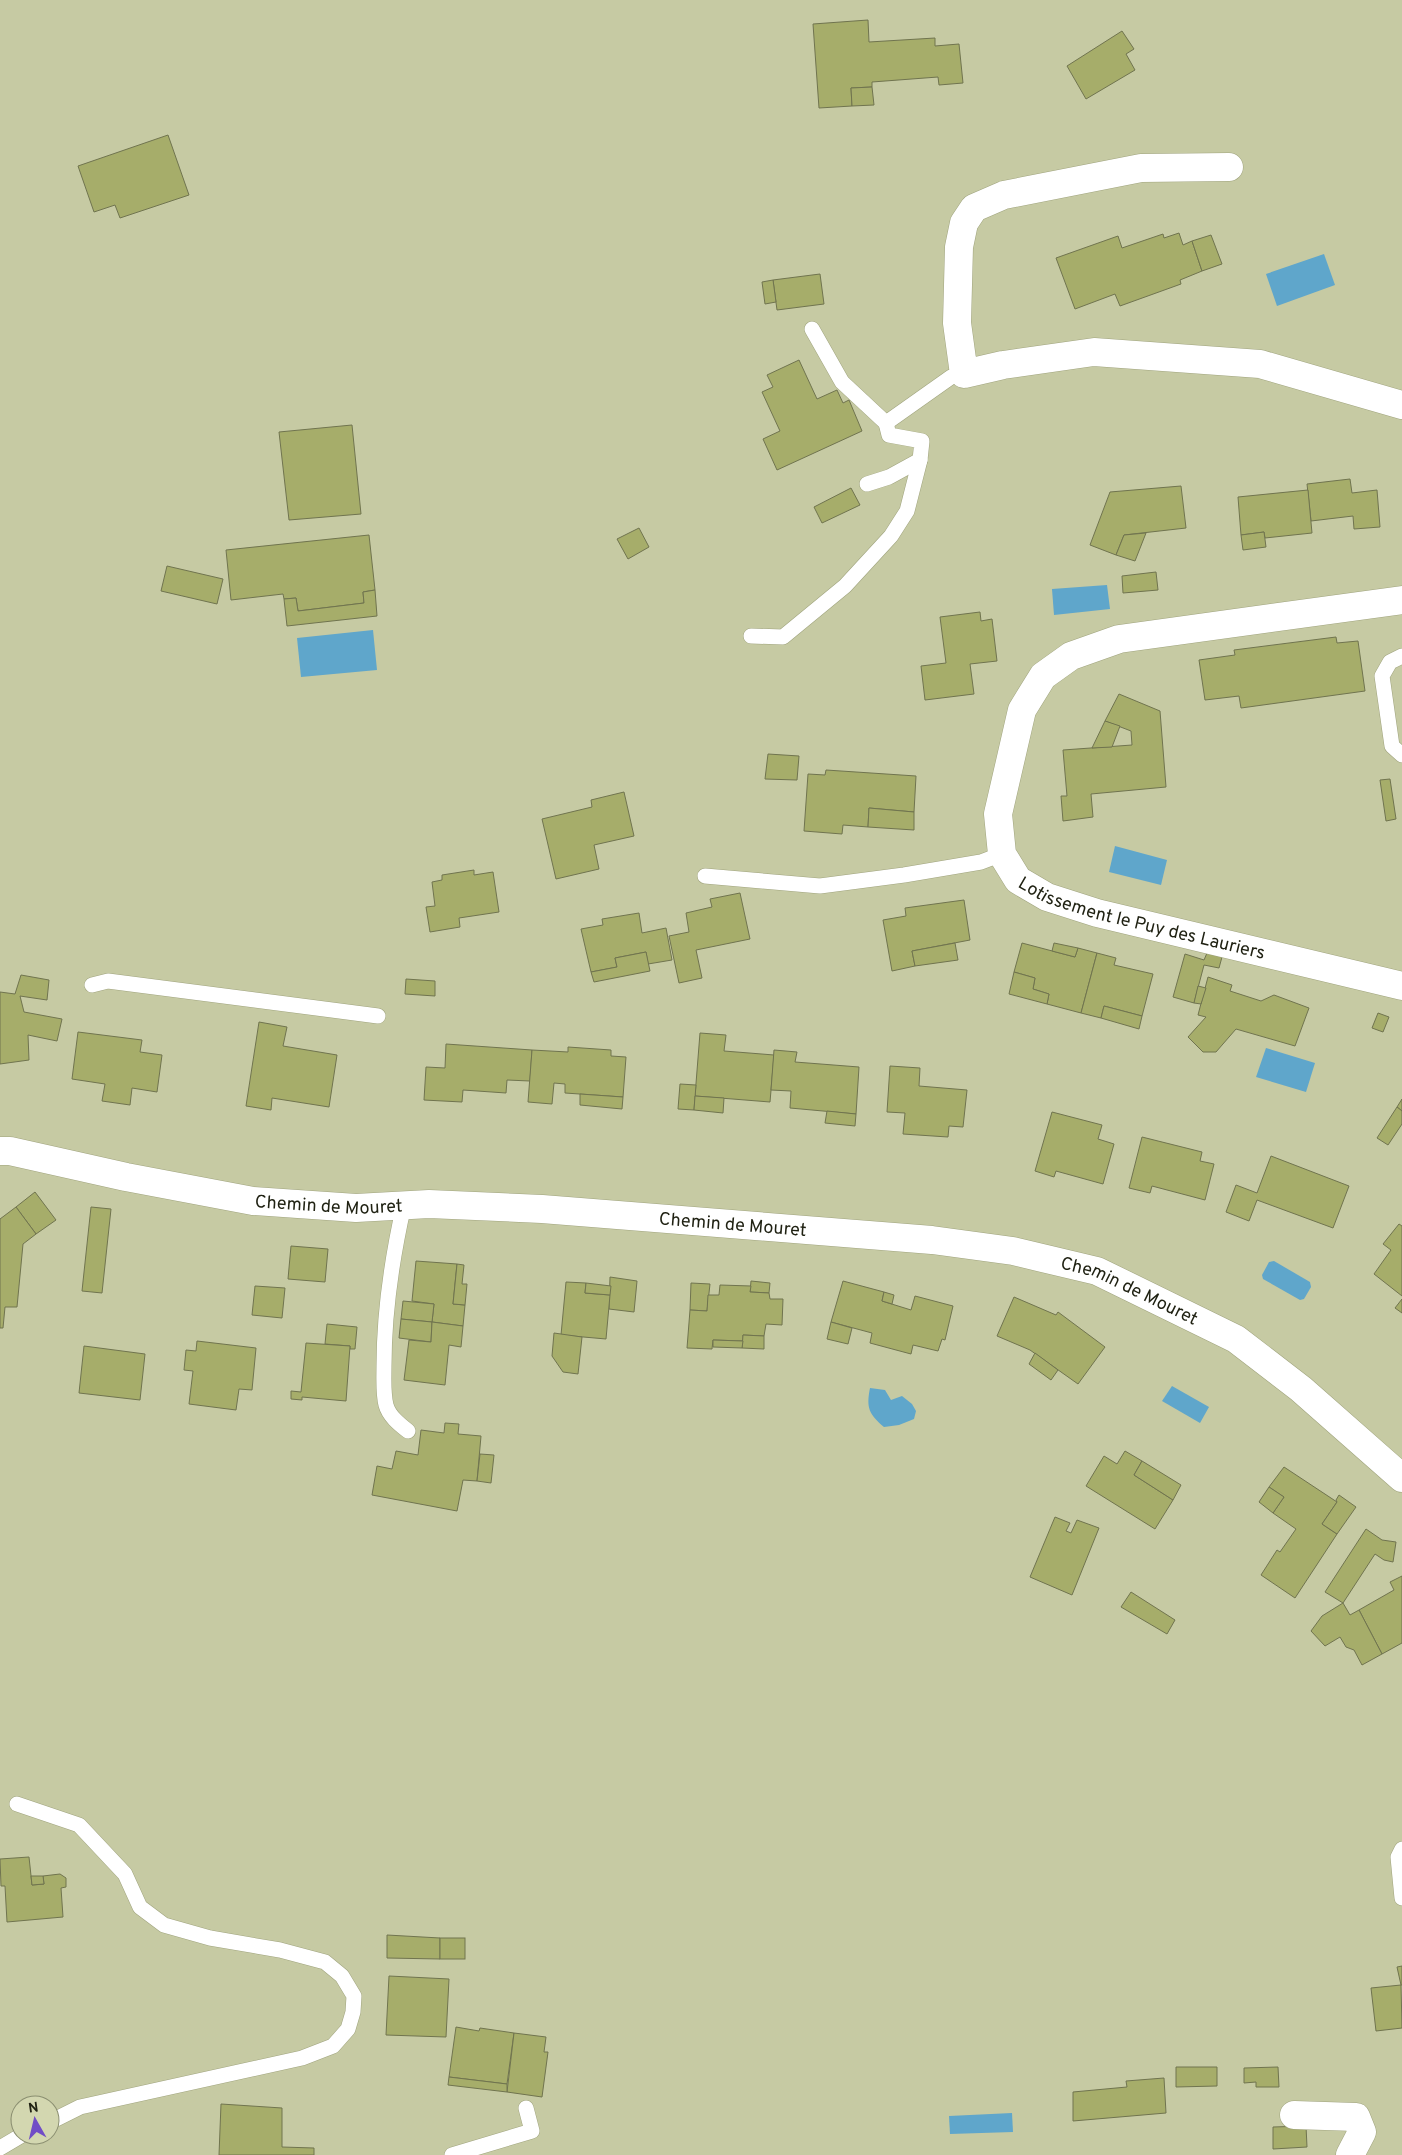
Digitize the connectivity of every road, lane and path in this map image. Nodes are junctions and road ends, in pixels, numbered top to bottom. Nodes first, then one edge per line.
1 (1229, 167) dead end
2 (812, 329) dead end
3 (964, 374) junction
4 (1402, 405) edge
5 (886, 423) junction
6 (920, 460) junction
7 (867, 484) dead end
8 (1402, 600) edge
9 (751, 636) dead end
10 (1402, 656) edge
11 (1402, 755) edge
12 (1002, 854) junction
13 (705, 876) dead end
14 (92, 985) dead end
15 (1402, 986) edge
16 (378, 1016) dead end
17 (0, 1151) edge
18 (404, 1205) junction
19 (408, 1431) dead end
20 (1402, 1478) edge
21 (17, 1804) dead end
22 (1402, 1849) edge
23 (1402, 1898) edge
24 (526, 2108) dead end
25 (1294, 2115) dead end
26 (60, 2117) edge
27 (452, 2155) edge
28 (1350, 2155) edge

1 - 3 street
2 - 5 lane
3 - 4 street
3 - 5 lane
5 - 6 lane
6 - 7 lane
6 - 9 lane
8 - 12 street, Lotissement le Puy des Lauriers
10 - 11 lane
12 - 13 lane
12 - 15 street, Lotissement le Puy des Lauriers
14 - 16 lane
17 - 18 street, Chemin de Mouret
18 - 19 lane
18 - 20 street, Chemin de Mouret
21 - 26 lane
22 - 23 lane
24 - 27 lane
25 - 28 street

